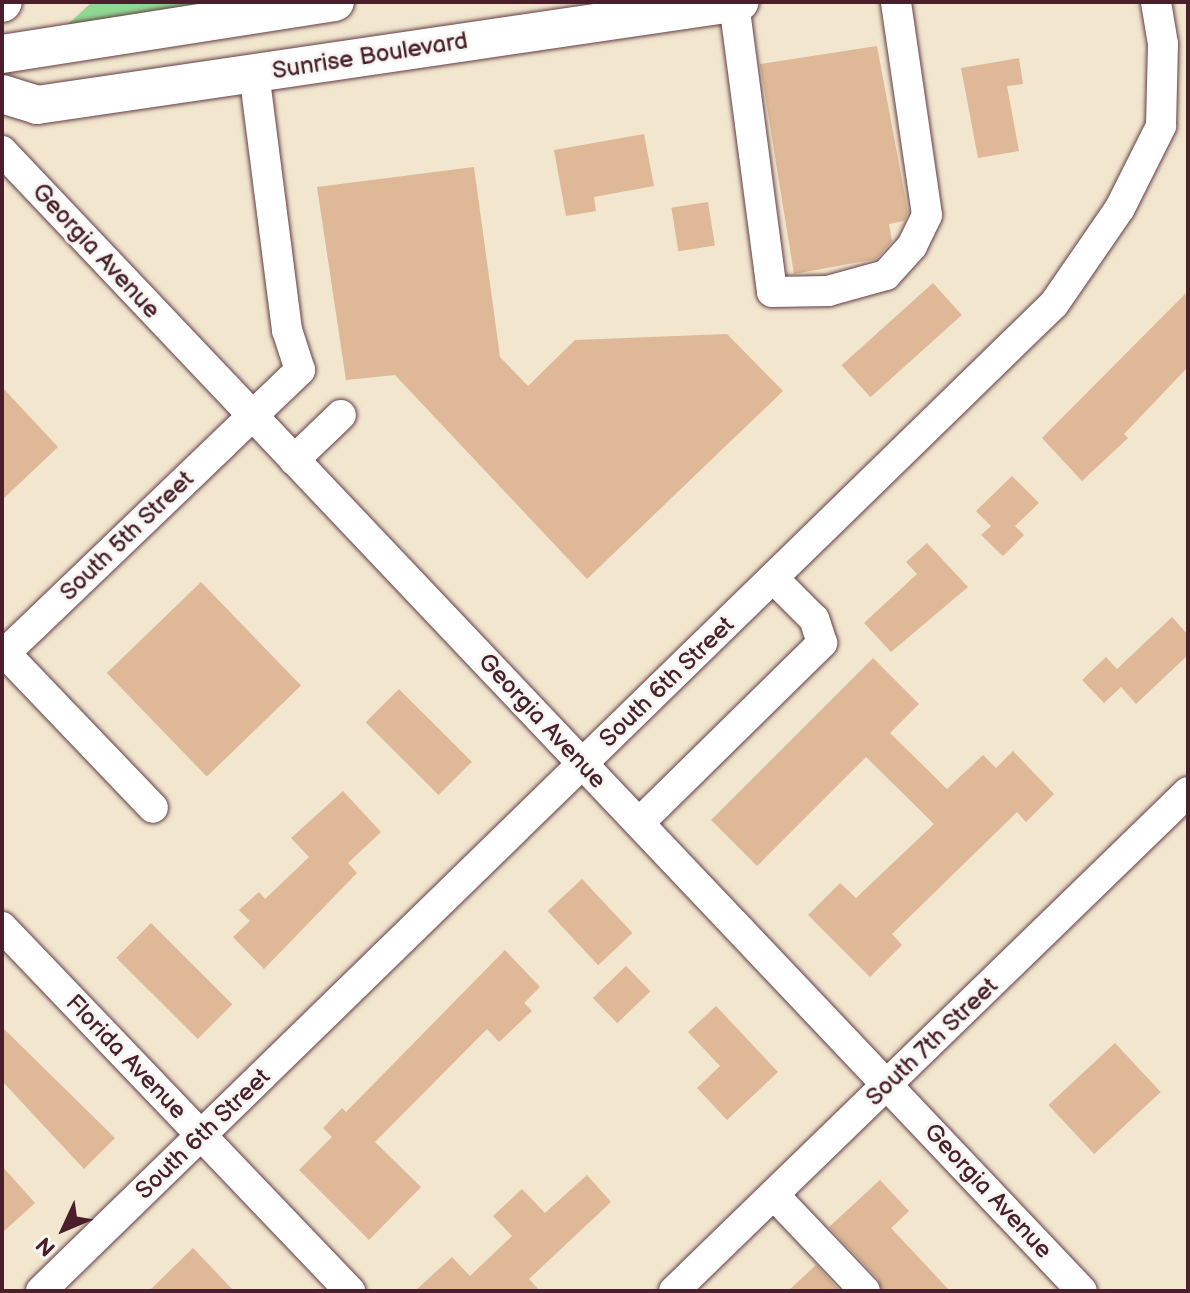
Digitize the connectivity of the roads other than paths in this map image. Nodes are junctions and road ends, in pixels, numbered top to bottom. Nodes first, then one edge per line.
1 (335, 2) edge
2 (736, 2) edge
3 (896, 2) edge
4 (1156, 2) edge
5 (175, 12) edge
6 (2, 54) edge
7 (254, 74) junction
8 (2, 94) edge
9 (2, 151) edge
10 (251, 415) junction
11 (341, 415) dead end
12 (294, 460) junction
13 (773, 578) junction
14 (4, 655) edge
15 (583, 764) junction
16 (1188, 792) edge
17 (153, 808) dead end
18 (639, 823) junction
19 (2, 927) edge
20 (888, 1087) junction
21 (202, 1136) junction
22 (774, 1195) junction
23 (41, 1291) edge
24 (350, 1291) edge
25 (674, 1291) edge
26 (865, 1291) edge
27 (1082, 1291) edge

1 - 5 main road
2 - 3 street
2 - 7 main road, Sunrise Boulevard
4 - 13 street, South 6th Street
5 - 6 main road
7 - 8 main road, Sunrise Boulevard
7 - 10 street, South 5th Street
9 - 10 street, Georgia Avenue
10 - 12 street, Georgia Avenue
10 - 14 street, South 5th Street
11 - 12 street
12 - 15 street, Georgia Avenue
13 - 15 street, South 6th Street
13 - 18 street
14 - 17 street
15 - 18 street, Georgia Avenue
15 - 21 street, South 6th Street
16 - 20 street, South 7th Street
18 - 20 street, Georgia Avenue
19 - 21 street, Florida Avenue
20 - 22 street, South 7th Street
20 - 27 street, Georgia Avenue
21 - 23 street, South 6th Street
21 - 24 street, Florida Avenue
22 - 25 street, South 7th Street
22 - 26 street

